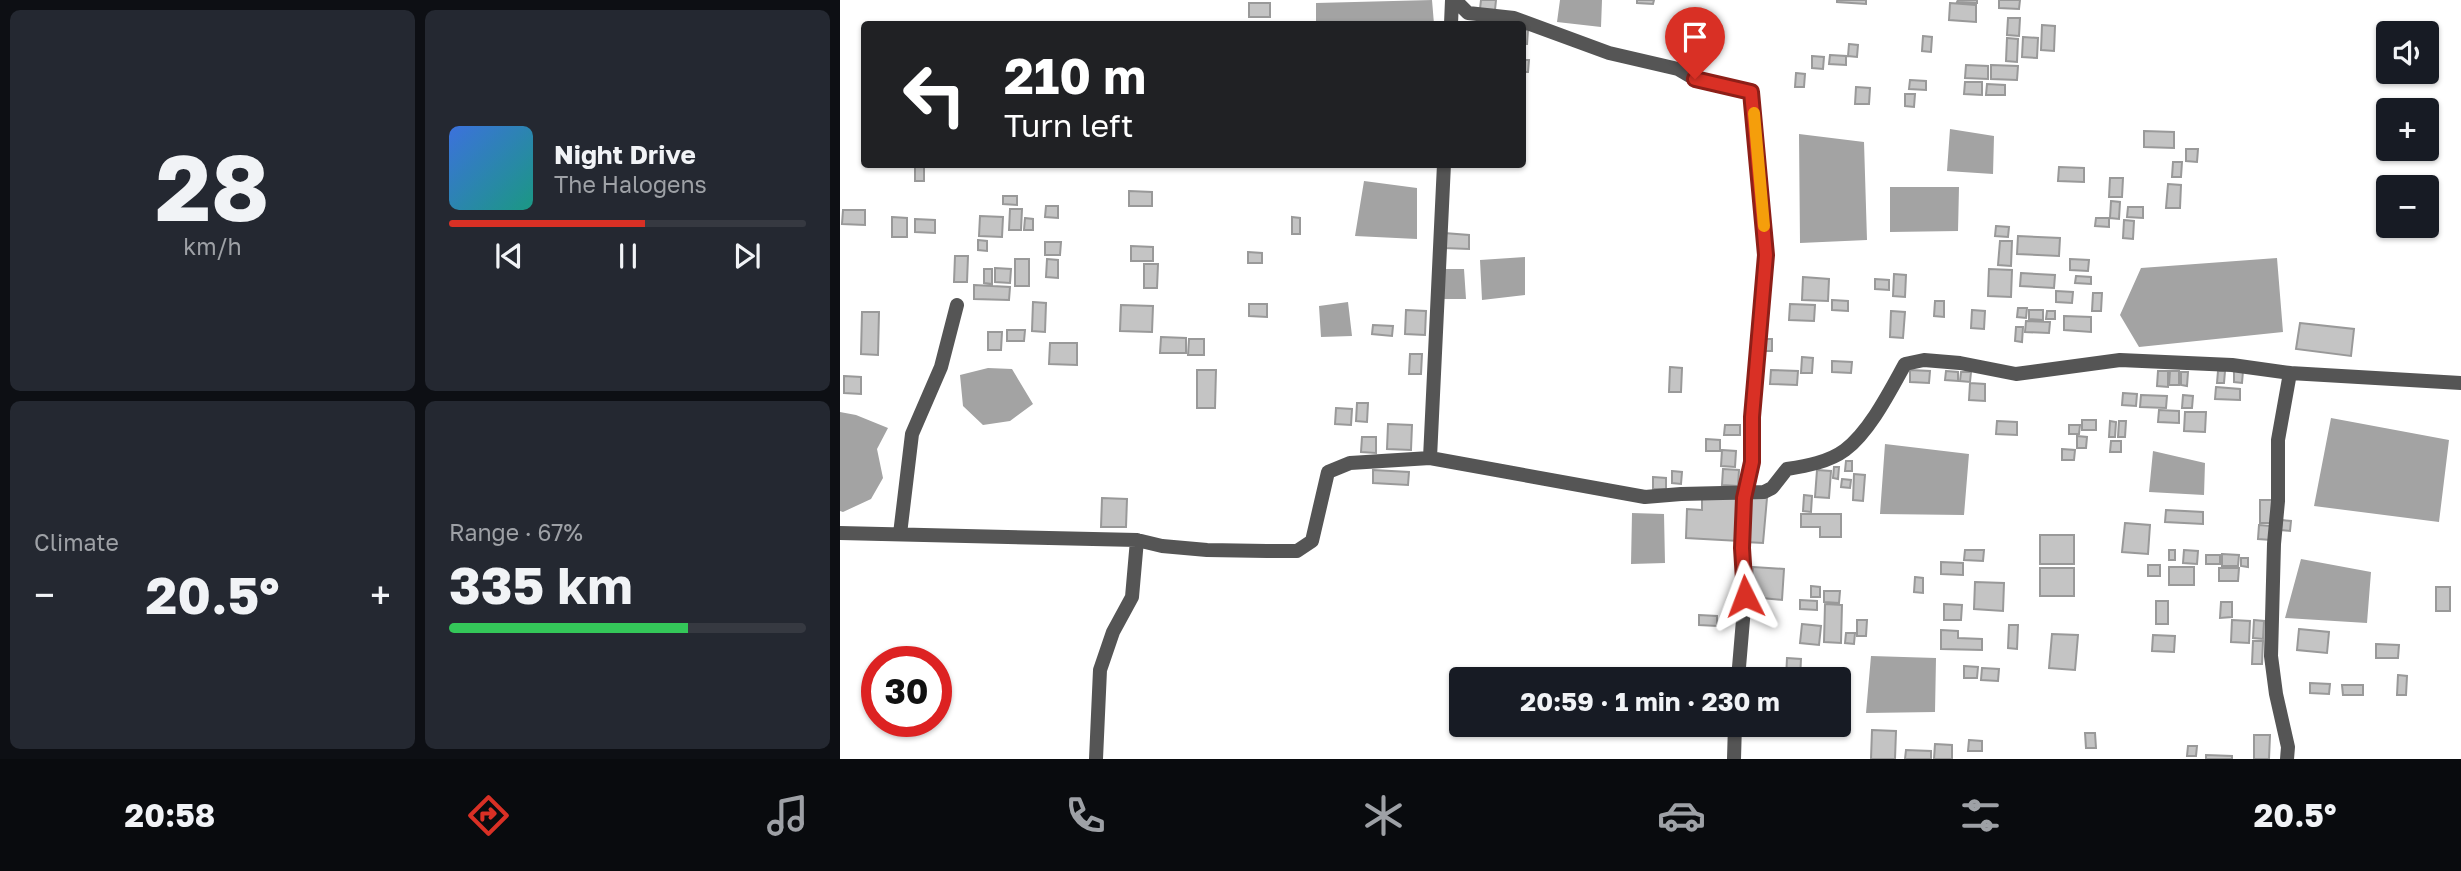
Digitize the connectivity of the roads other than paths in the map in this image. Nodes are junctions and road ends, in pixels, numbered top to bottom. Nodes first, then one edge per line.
1 (1454, 0) edge
2 (1451, 21) edge
3 (1522, 21) edge
4 (1526, 22) edge
5 (1444, 168) edge
6 (957, 305) dead end
7 (2290, 373) junction
8 (2461, 383) edge
9 (1430, 458) junction
10 (1746, 494) junction
11 (840, 533) edge
12 (900, 534) junction
13 (1138, 540) junction
14 (1739, 667) edge
15 (1735, 737) edge
16 (1096, 759) edge
17 (1734, 759) edge
18 (2287, 759) edge

1 - 2 street
1 - 3 street
4 - 10 street
5 - 9 street
6 - 12 street
7 - 8 street
7 - 10 street
7 - 18 street
9 - 10 street
9 - 13 street
10 - 14 street
11 - 12 street
12 - 13 street
13 - 16 street
15 - 17 street

